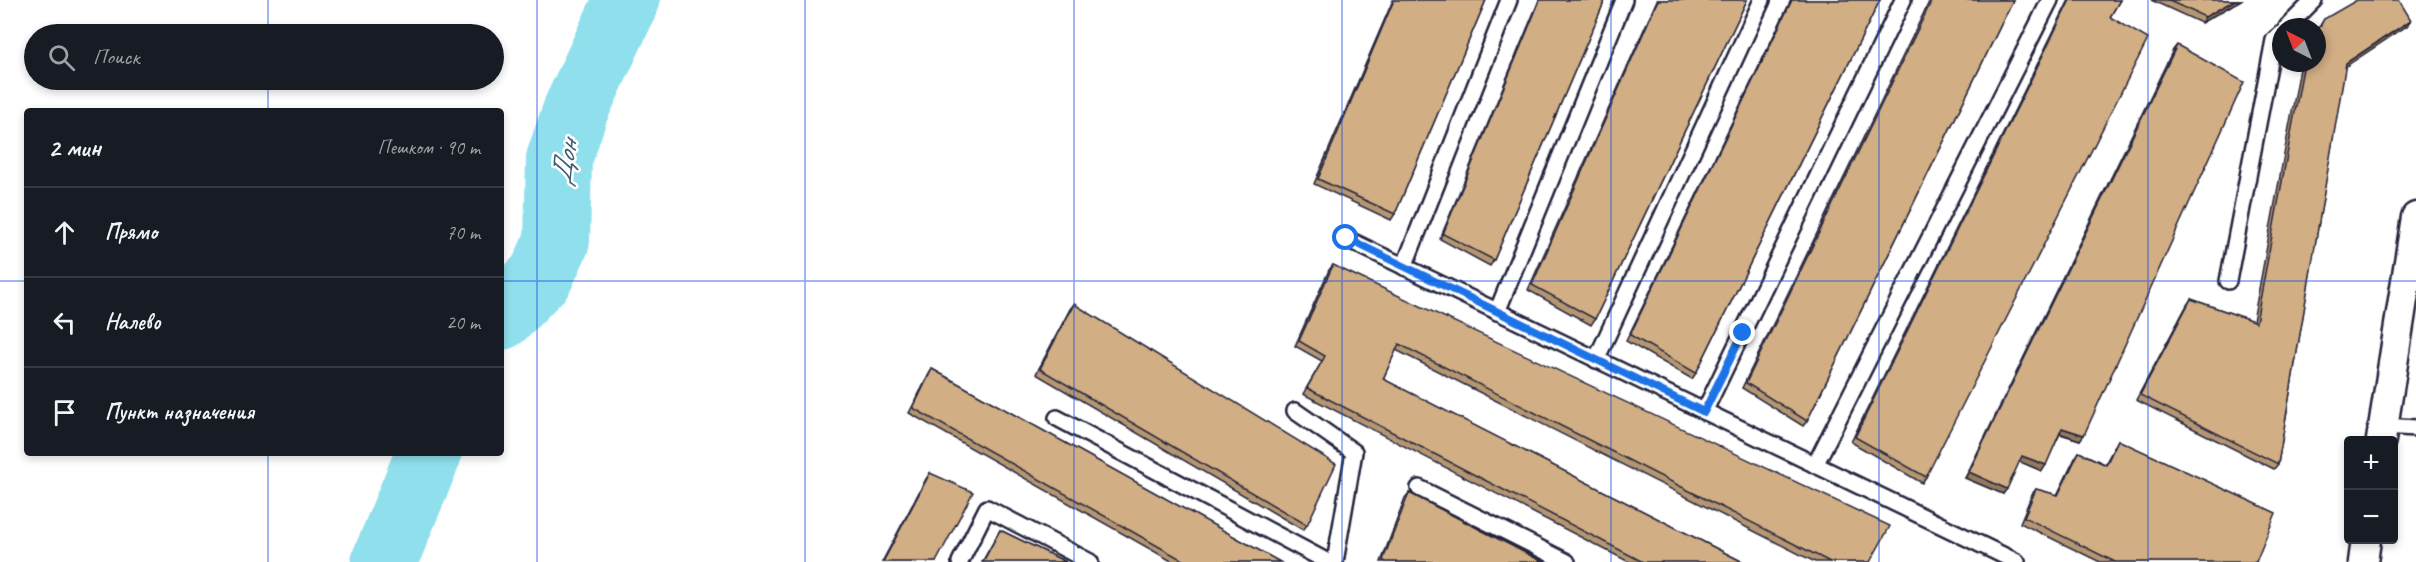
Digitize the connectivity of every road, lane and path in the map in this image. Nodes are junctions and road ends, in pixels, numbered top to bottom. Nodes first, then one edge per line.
1 (1509, 0) edge
2 (1624, 0) edge
3 (1762, 0) edge
4 (1903, 0) edge
5 (2050, 0) edge
6 (2313, 0) edge
7 (2296, 18) edge
8 (2272, 50) edge
9 (2416, 217) edge
10 (1346, 238) dead end
11 (1404, 267) junction
12 (2228, 281) dead end
13 (1497, 312) junction
14 (1596, 360) junction
15 (1295, 411) dead end
16 (1704, 412) junction
17 (1057, 418) dead end
18 (2416, 428) edge
19 (2382, 433) edge
20 (1815, 465) junction
21 (1419, 488) dead end
22 (2365, 544) edge
23 (960, 562) edge
24 (1090, 562) edge
25 (1328, 562) edge
26 (1335, 562) edge
27 (1567, 562) edge
28 (2017, 562) edge
29 (2363, 562) edge

1 - 11 lane
2 - 13 lane
3 - 14 lane
4 - 16 lane
5 - 20 lane
6 - 7 lane
8 - 12 lane
9 - 19 street
10 - 11 lane
11 - 13 lane
13 - 14 lane
14 - 16 lane
15 - 26 lane
16 - 20 lane
17 - 25 lane
18 - 19 lane
20 - 28 lane
21 - 27 lane
22 - 29 street
23 - 24 lane

